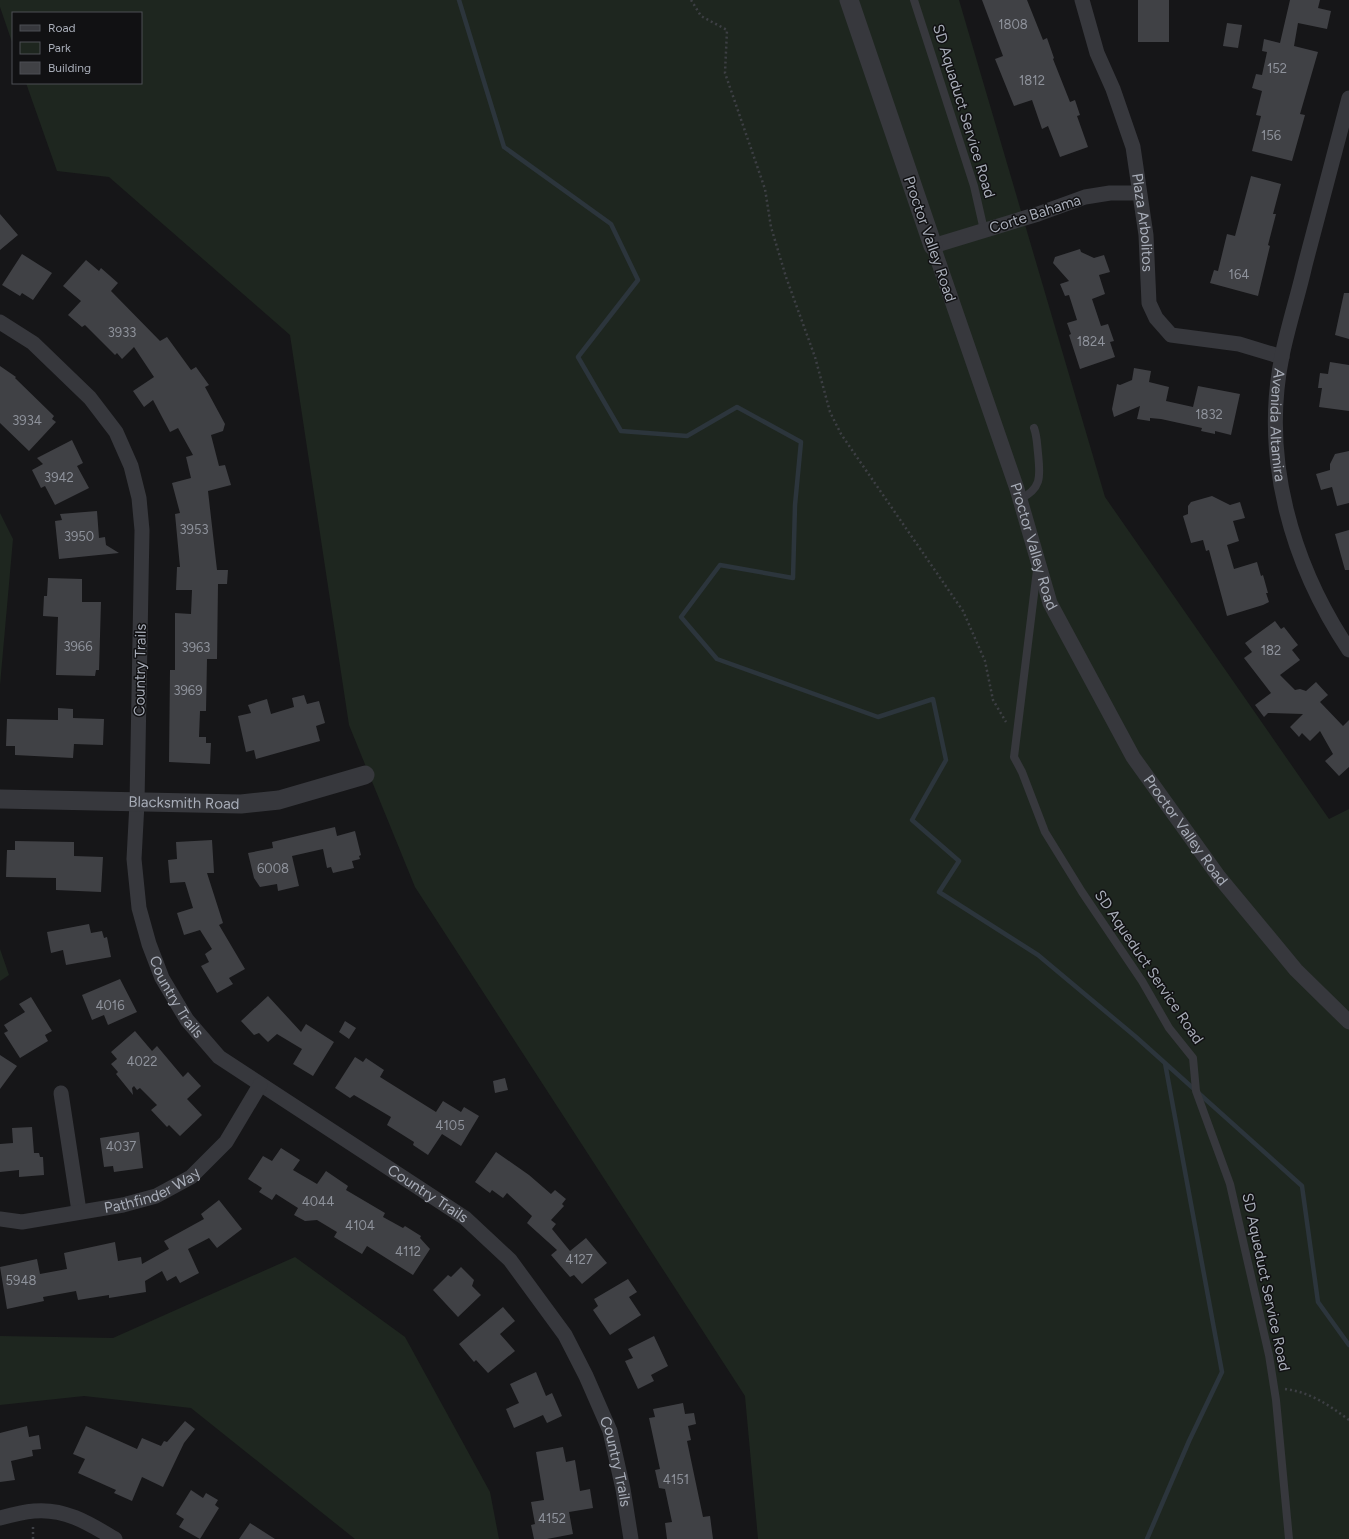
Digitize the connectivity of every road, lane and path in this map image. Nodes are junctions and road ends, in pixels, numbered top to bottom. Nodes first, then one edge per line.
1 (691, 0) edge
2 (849, 0) edge
3 (914, 0) edge
4 (1082, 0) edge
5 (1349, 98) edge
6 (1139, 193) junction
7 (984, 230) junction
8 (933, 246) junction
9 (0, 322) edge
10 (1282, 356) junction
11 (1034, 428) dead end
12 (1020, 499) junction
13 (1038, 560) junction
14 (1349, 650) edge
15 (1016, 741) junction
16 (365, 775) dead end
17 (0, 799) edge
18 (138, 803) junction
19 (1349, 1022) edge
20 (260, 1085) junction
21 (61, 1093) dead end
22 (79, 1211) junction
23 (0, 1219) edge
24 (1274, 1387) junction
25 (1349, 1420) edge
26 (0, 1518) edge
27 (115, 1539) edge
28 (631, 1539) edge
29 (1289, 1539) edge

1 - 15 path
2 - 8 street, Proctor Valley Road
3 - 7 lane, SD Aquaduct Service Road
4 - 6 street, Plaza Arbolitos
5 - 10 street, Avenida Altamira
6 - 7 street, Corte Bahama
6 - 10 street, Plaza Arbolitos
7 - 8 street, Corte Bahama
8 - 12 street, Proctor Valley Road
9 - 18 street, Country Trails
10 - 14 street, Avenida Altamira
11 - 12 lane
12 - 13 street, Proctor Valley Road
13 - 15 lane, SD Aqueduct Service Road
13 - 19 street, Proctor Valley Road
15 - 24 lane, SD Aqueduct Service Road
16 - 18 street, Blacksmith Road
17 - 18 street, Blacksmith Road
18 - 20 street, Country Trails
20 - 22 street, Pathfinder Way
20 - 28 street, Country Trails
21 - 22 street
22 - 23 street, Pathfinder Way
24 - 25 path
24 - 29 lane, SD Aqueduct Service Road
26 - 27 street

